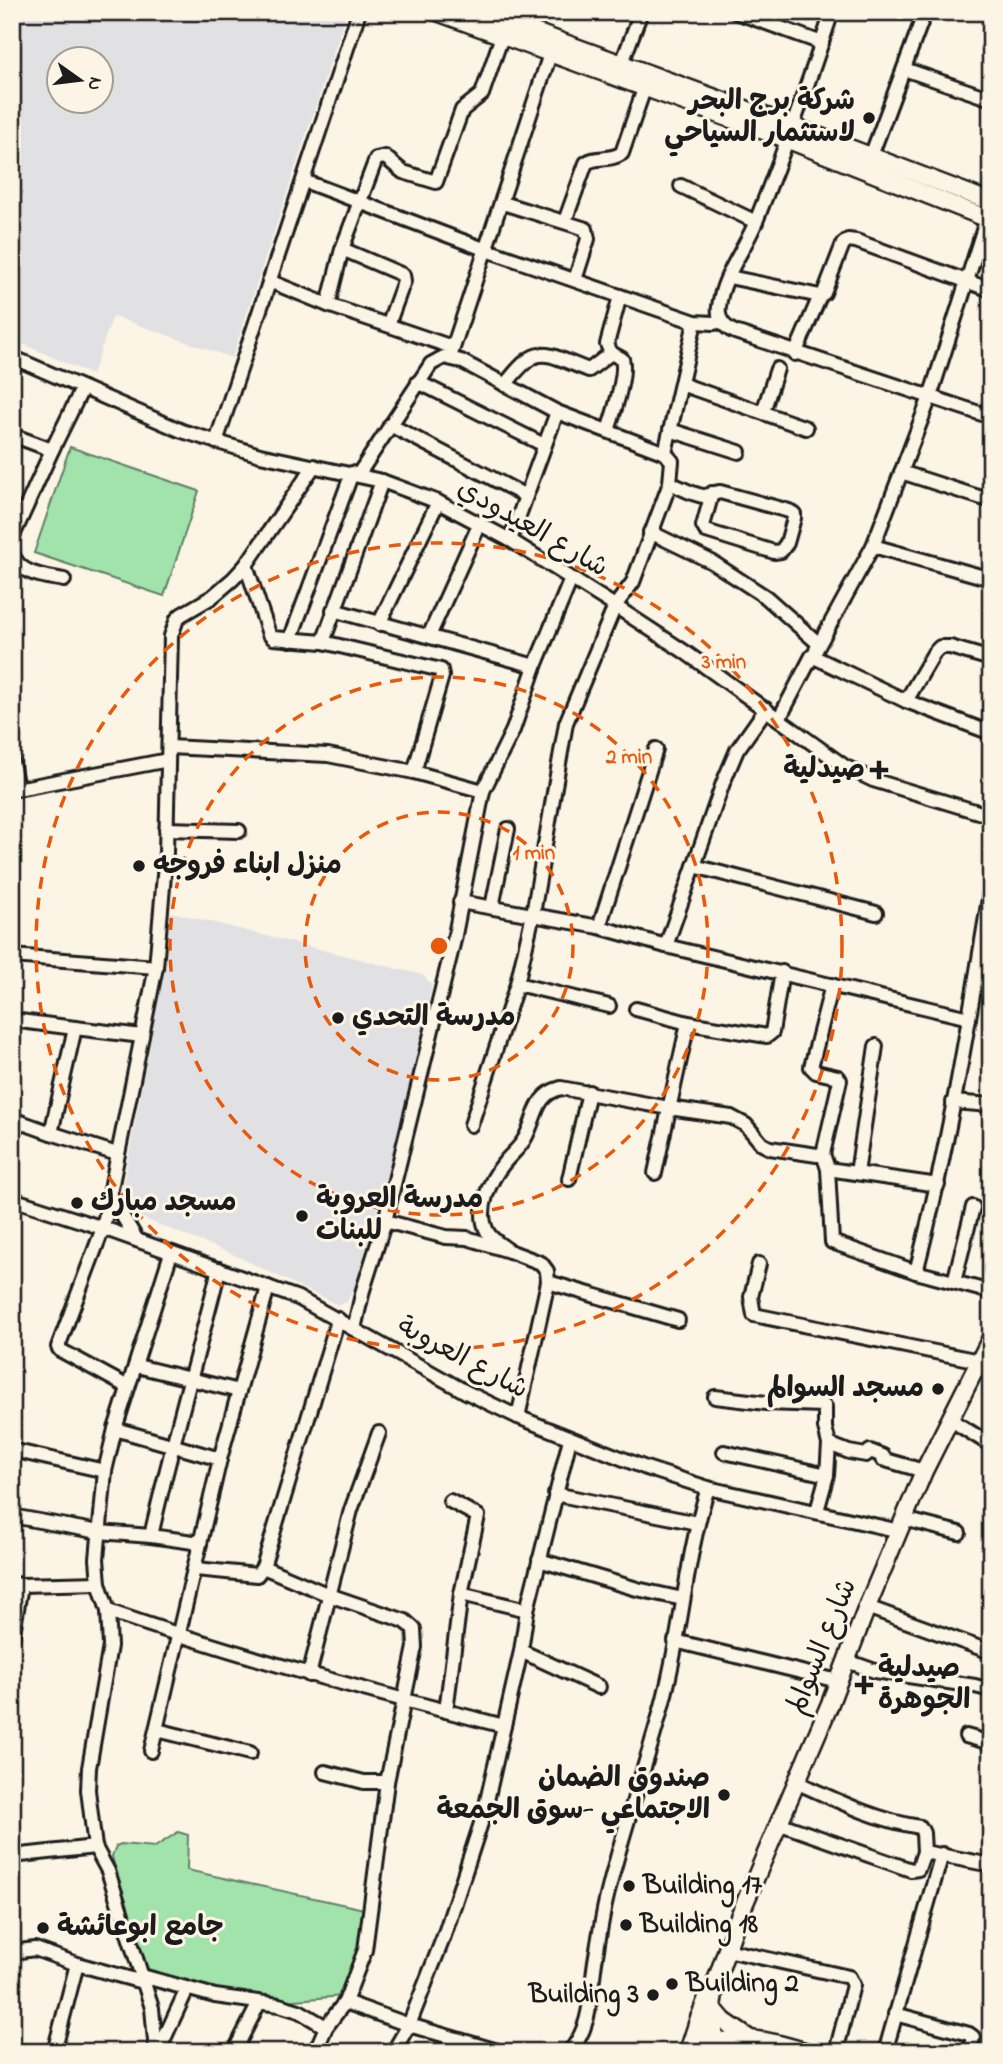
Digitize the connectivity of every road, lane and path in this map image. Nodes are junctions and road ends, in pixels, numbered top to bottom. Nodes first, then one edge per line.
1 (359, 12) edge
2 (437, 12) edge
3 (480, 12) edge
4 (641, 12) edge
5 (736, 12) edge
6 (832, 12) edge
7 (925, 12) edge
8 (502, 36) junction
9 (822, 43) junction
10 (552, 47) junction
11 (622, 63) junction
12 (904, 69) junction
13 (644, 89) junction
14 (991, 99) edge
15 (789, 132) junction
16 (871, 156) junction
17 (304, 181) junction
18 (681, 186) dead end
19 (359, 202) junction
20 (503, 203) junction
21 (989, 214) edge
22 (565, 221) junction
23 (756, 222) junction
24 (342, 248) junction
25 (484, 249) junction
26 (729, 277) junction
27 (269, 281) junction
28 (575, 281) junction
29 (966, 281) junction
30 (991, 290) edge
31 (620, 296) junction
32 (820, 296) junction
33 (328, 305) junction
34 (721, 321) junction
35 (695, 322) junction
36 (388, 326) junction
37 (451, 352) junction
38 (611, 353) junction
39 (795, 354) junction
40 (12, 357) edge
41 (777, 369) dead end
42 (418, 382) junction
43 (681, 384) junction
44 (505, 386) junction
45 (82, 389) junction
46 (930, 397) junction
47 (557, 412) junction
48 (763, 412) junction
49 (991, 417) edge
50 (390, 425) junction
51 (806, 428) dead end
52 (670, 430) junction
53 (608, 431) junction
54 (12, 435) edge
55 (216, 442) junction
56 (544, 445) junction
57 (52, 450) junction
58 (738, 452) dead end
59 (665, 453) junction
60 (314, 466) junction
61 (901, 472) junction
62 (355, 474) junction
63 (382, 481) junction
64 (670, 483) junction
65 (712, 493) junction
66 (526, 496) junction
67 (438, 502) junction
68 (991, 502) edge
69 (480, 523) junction
70 (650, 532) junction
71 (12, 538) edge
72 (510, 540) junction
73 (873, 547) junction
74 (12, 552) edge
75 (246, 565) junction
76 (570, 579) junction
77 (991, 579) edge
78 (64, 580) dead end
79 (615, 606) junction
80 (333, 610) junction
81 (379, 624) junction
82 (429, 635) junction
83 (290, 640) junction
84 (323, 642) junction
85 (819, 644) junction
86 (812, 656) junction
87 (991, 659) edge
88 (535, 666) junction
89 (906, 701) junction
90 (766, 709) junction
91 (779, 719) junction
92 (991, 733) edge
93 (656, 750) dead end
94 (169, 754) junction
95 (12, 762) edge
96 (414, 772) junction
97 (14, 790) edge
98 (483, 791) junction
99 (991, 816) edge
100 (166, 829) junction
101 (508, 829) dead end
102 (239, 831) dead end
103 (694, 866) junction
104 (991, 886) edge
105 (460, 902) junction
106 (492, 907) junction
107 (876, 913) dead end
108 (533, 914) junction
109 (599, 927) junction
110 (666, 946) junction
111 (12, 956) edge
112 (156, 967) junction
113 (782, 972) junction
114 (517, 984) junction
115 (832, 985) junction
116 (609, 1006) dead end
117 (636, 1009) dead end
118 (969, 1018) junction
119 (12, 1020) edge
120 (688, 1023) junction
121 (75, 1028) junction
122 (142, 1037) junction
123 (876, 1046) dead end
124 (589, 1092) junction
125 (953, 1102) junction
126 (991, 1105) edge
127 (669, 1108) junction
128 (12, 1119) edge
129 (471, 1125) dead end
130 (51, 1133) junction
131 (117, 1154) junction
132 (822, 1154) junction
133 (828, 1169) junction
134 (654, 1173) dead end
135 (857, 1173) junction
136 (569, 1179) dead end
137 (938, 1185) junction
138 (111, 1196) junction
139 (12, 1199) edge
140 (973, 1207) dead end
141 (385, 1221) junction
142 (103, 1228) junction
143 (137, 1240) junction
144 (509, 1251) junction
145 (171, 1252) junction
146 (759, 1264) dead end
147 (219, 1269) junction
148 (916, 1272) junction
149 (548, 1282) junction
150 (954, 1282) junction
151 (268, 1287) junction
152 (991, 1292) edge
153 (338, 1320) junction
154 (678, 1320) dead end
155 (354, 1329) junction
156 (990, 1343) edge
157 (979, 1361) junction
158 (137, 1366) junction
159 (191, 1381) junction
160 (128, 1387) junction
161 (239, 1391) junction
162 (715, 1396) dead end
163 (518, 1417) junction
164 (951, 1420) junction
165 (116, 1429) junction
166 (379, 1433) dead end
167 (570, 1439) junction
168 (830, 1444) junction
169 (991, 1445) edge
170 (171, 1447) junction
171 (12, 1450) edge
172 (724, 1452) dead end
173 (220, 1459) junction
174 (105, 1471) junction
175 (924, 1471) junction
176 (827, 1475) junction
177 (708, 1488) junction
178 (555, 1494) junction
179 (450, 1501) dead end
180 (817, 1511) junction
181 (12, 1516) edge
182 (696, 1523) junction
183 (902, 1525) junction
184 (99, 1532) junction
185 (959, 1533) dead end
186 (151, 1536) junction
187 (200, 1543) junction
188 (539, 1560) junction
189 (263, 1567) junction
190 (195, 1569) junction
191 (99, 1583) junction
192 (17, 1584) edge
193 (461, 1594) junction
194 (330, 1595) junction
195 (683, 1599) junction
196 (867, 1607) junction
197 (527, 1610) junction
198 (108, 1611) junction
199 (178, 1635) junction
200 (12, 1639) edge
201 (675, 1641) junction
202 (521, 1651) junction
203 (991, 1652) edge
204 (847, 1661) junction
205 (309, 1675) junction
206 (838, 1681) junction
207 (598, 1687) dead end
208 (991, 1690) edge
209 (404, 1700) junction
210 (446, 1711) junction
211 (504, 1726) junction
212 (157, 1730) junction
213 (966, 1736) dead end
214 (991, 1743) edge
215 (151, 1751) dead end
216 (250, 1753) dead end
217 (325, 1772) dead end
218 (387, 1782) junction
219 (796, 1782) junction
220 (778, 1823) junction
221 (95, 1847) junction
222 (925, 1852) junction
223 (942, 1854) junction
224 (12, 1856) edge
225 (991, 1865) edge
226 (727, 1950) junction
227 (12, 1951) edge
228 (77, 1964) junction
229 (144, 1980) junction
230 (187, 1989) junction
231 (345, 2002) junction
232 (259, 2003) junction
233 (706, 2011) junction
234 (895, 2014) junction
235 (408, 2025) junction
236 (326, 2027) junction
237 (755, 2046) edge
238 (470, 2047) edge
239 (710, 2049) edge
240 (574, 2051) edge
241 (54, 2052) edge
242 (157, 2052) edge
243 (234, 2052) edge
244 (315, 2052) edge
245 (393, 2052) edge
246 (501, 2052) edge
247 (688, 2052) edge
248 (735, 2052) edge
249 (807, 2052) edge
250 (836, 2052) edge
251 (886, 2052) edge
252 (970, 2052) edge

1 - 17 street
2 - 8 main road
3 - 10 main road
4 - 11 street
5 - 9 street
6 - 9 street
7 - 12 street
8 - 10 main road
8 - 19 street
9 - 15 street
10 - 11 main road
10 - 13 main road
10 - 20 street
11 - 15 main road
12 - 14 street
12 - 16 street
13 - 15 main road
13 - 22 street
15 - 16 main road
15 - 21 main road
15 - 23 street
16 - 21 main road
17 - 19 street
17 - 27 street
18 - 23 street
19 - 24 street
19 - 25 street
20 - 22 street
20 - 25 street
21 - 29 street
22 - 28 street
23 - 26 street
24 - 33 street
24 - 36 street
25 - 28 street
25 - 37 street
26 - 32 street
26 - 34 street
27 - 33 street
27 - 55 street
28 - 31 street
29 - 30 street
29 - 32 street
29 - 46 street
31 - 35 street
31 - 38 street
32 - 39 street
33 - 36 street
34 - 35 street
34 - 39 street
35 - 43 street
36 - 37 street
37 - 42 street
37 - 44 street
38 - 44 street
38 - 53 street
39 - 46 street
40 - 45 street, شارع العيدودي
41 - 48 street
42 - 50 street
42 - 56 street
43 - 48 street
43 - 52 street
44 - 47 street
45 - 55 street, شارع العيدودي
45 - 57 street
46 - 49 street
46 - 61 street
47 - 53 street
47 - 56 street
48 - 51 street
50 - 62 street
50 - 66 street
52 - 58 street
52 - 59 street
53 - 59 street
54 - 57 street
55 - 60 street, شارع العيدودي
56 - 66 street
57 - 71 street
59 - 64 street
60 - 62 street, شارع العيدودي
60 - 75 street
61 - 68 street
61 - 73 street
62 - 63 street, شارع العيدودي
62 - 83 street
63 - 67 street, شارع العيدودي
63 - 80 street
64 - 65 street
64 - 70 street
65 - 65 street
66 - 72 street
67 - 69 street, شارع العيدودي
67 - 81 street
69 - 72 street, شارع العيدودي
69 - 82 street
70 - 79 street
70 - 85 street
72 - 76 street, شارع العيدودي
73 - 77 street
73 - 85 street
74 - 78 street
75 - 83 street
75 - 94 street
76 - 79 street, شارع العيدودي
76 - 88 street
79 - 90 street, شارع العيدودي
79 - 108 street
80 - 81 street
80 - 84 street
81 - 82 street
82 - 88 street
83 - 84 street
84 - 96 street
85 - 86 street
86 - 89 street
86 - 91 street
87 - 89 street
88 - 98 street
89 - 92 street
90 - 91 street, شارع العيدودي
90 - 103 street
91 - 99 street, شارع العيدودي
93 - 109 street
94 - 96 street
94 - 97 street
94 - 100 street
95 - 97 street
96 - 98 street
98 - 105 street
100 - 102 street
100 - 112 street
101 - 106 street
103 - 107 street
103 - 110 street
104 - 118 street
105 - 106 street
105 - 141 street
106 - 108 street
108 - 109 street
108 - 114 street
109 - 110 street
110 - 113 street
111 - 112 street
112 - 122 street
113 - 115 street
113 - 120 street
114 - 116 street
114 - 129 street
115 - 118 street
115 - 132 street
117 - 120 street
118 - 125 street
119 - 121 street
120 - 127 street
121 - 122 street
121 - 130 street
122 - 131 street
123 - 135 street
124 - 127 street
124 - 136 street
124 - 144 street
125 - 126 street
125 - 137 street
127 - 132 street
127 - 134 street
128 - 130 street
130 - 131 street
131 - 138 street
132 - 133 street
133 - 135 street
133 - 148 street
135 - 137 street
137 - 148 street
138 - 142 street
138 - 143 street
139 - 142 street, شارع العروبة
140 - 150 street
141 - 144 street
141 - 155 street
142 - 143 street, شارع العروبة
142 - 160 street
143 - 145 street, شارع العروبة
144 - 149 street
145 - 147 street, شارع العروبة
145 - 158 street
146 - 157 street
147 - 151 street, شارع العروبة
147 - 159 street
148 - 150 street
149 - 154 street
149 - 163 street
150 - 152 street
151 - 153 street, شارع العروبة
151 - 161 street
153 - 155 street, شارع العروبة
153 - 189 street
155 - 163 street, شارع العروبة
156 - 157 main road, شارع السوالم
157 - 164 main road, شارع السوالم
158 - 159 street
158 - 160 street
159 - 161 street
159 - 170 street
160 - 165 street
161 - 173 street
162 - 168 street
163 - 167 street, شارع العروبة
164 - 169 street
164 - 175 main road, شارع السوالم
165 - 170 street
165 - 174 street
166 - 194 street
167 - 177 street, شارع العروبة
167 - 178 street
168 - 175 street
168 - 176 street
170 - 173 street
170 - 186 street
171 - 174 street
172 - 176 street
173 - 187 street
174 - 184 street
175 - 183 main road, شارع السوالم
176 - 180 street
177 - 180 street, شارع العروبة
177 - 182 street
178 - 182 street
178 - 188 street
179 - 193 street
180 - 183 street, شارع العروبة
181 - 184 street
182 - 195 street
183 - 185 street, شارع العروبة
183 - 196 main road, شارع السوالم
184 - 186 street
184 - 191 street
186 - 187 street
187 - 190 street
188 - 195 street
188 - 197 street
189 - 190 street
189 - 194 street
190 - 199 street
191 - 192 street
191 - 198 street
192 - 200 street
193 - 197 street
193 - 210 street
194 - 205 street
194 - 209 street
195 - 201 street
196 - 203 street
196 - 204 main road, شارع السوالم
197 - 202 street
198 - 199 street
198 - 221 street
199 - 205 street
199 - 212 street
201 - 206 street
201 - 240 street
202 - 207 street
202 - 211 street
204 - 206 main road, شارع السوالم
204 - 208 street
205 - 209 street
206 - 219 main road, شارع السوالم
209 - 210 street
209 - 218 street
210 - 211 street
211 - 235 street
212 - 215 street
212 - 216 street
213 - 214 street
217 - 218 street
218 - 231 street
219 - 220 main road, شارع السوالم
219 - 222 street
220 - 222 street
220 - 226 main road, شارع السوالم
221 - 224 street
221 - 229 street
222 - 223 street
223 - 225 street
223 - 234 street
226 - 233 main road, شارع السوالم
226 - 250 street
227 - 228 street
228 - 229 street
228 - 241 street
229 - 230 street
229 - 242 street
230 - 232 street
230 - 242 street
231 - 235 street
231 - 236 street
232 - 236 street
232 - 243 street
233 - 237 main road
233 - 239 main road
233 - 247 main road, شارع السوالم
234 - 251 street
234 - 252 street
235 - 238 street
235 - 245 street
236 - 244 street
237 - 239 main road
237 - 248 main road
237 - 249 main road
238 - 246 street

